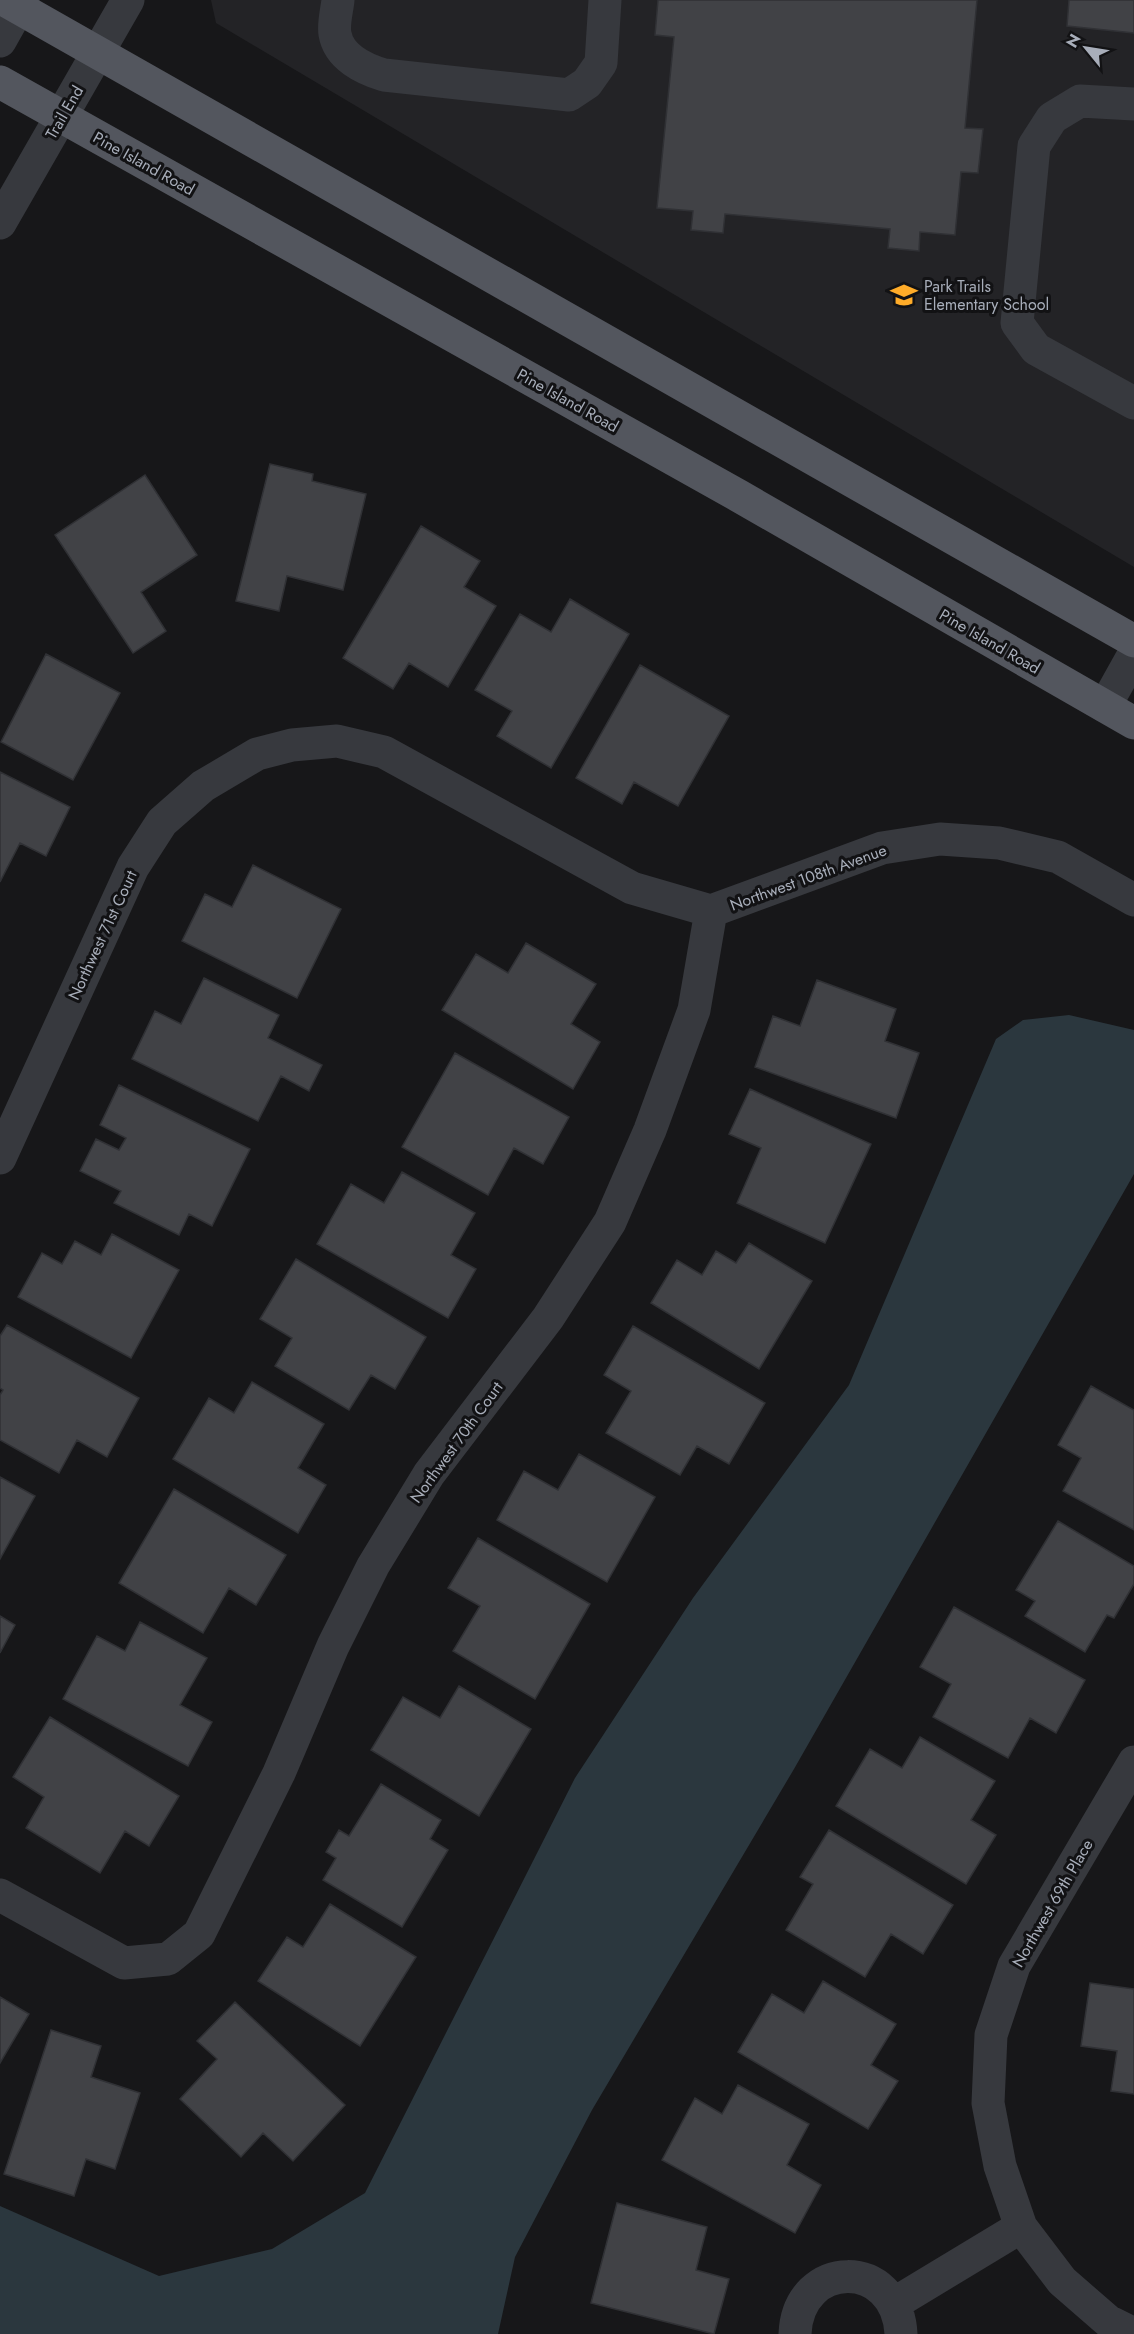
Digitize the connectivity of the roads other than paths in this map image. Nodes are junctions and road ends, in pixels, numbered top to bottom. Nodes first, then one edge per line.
1 (128, 0) edge
2 (338, 0) edge
3 (605, 0) edge
4 (16, 3) edge
5 (0, 41) edge
6 (98, 52) junction
7 (0, 82) edge
8 (1134, 104) edge
9 (62, 116) junction
10 (0, 223) edge
11 (1134, 403) edge
12 (1134, 641) edge
13 (1134, 654) edge
14 (1105, 706) junction
15 (1134, 723) edge
16 (257, 754) joint
17 (1134, 900) edge
18 (711, 911) junction
19 (0, 1158) edge
20 (1134, 1762) edge
21 (0, 1895) edge
22 (1021, 2228) junction
23 (898, 2319) edge
24 (795, 2334) edge
25 (1134, 2334) edge

1 - 6 street, Trail End
2 - 3 street
4 - 5 street
4 - 6 main road
6 - 9 street, Trail End
6 - 12 main road
7 - 9 main road, Pine Island Road
8 - 11 street
9 - 10 street, Trail End
9 - 14 main road, Pine Island Road
13 - 14 street
14 - 15 main road, Pine Island Road
16 - 18 street, Northwest 108th Avenue
16 - 19 street, Northwest 71st Court
17 - 18 street, Northwest 108th Avenue
18 - 21 street, Northwest 70th Court
20 - 22 street, Northwest 69th Place
22 - 23 street
22 - 25 street, Northwest 69th Place
23 - 24 street

